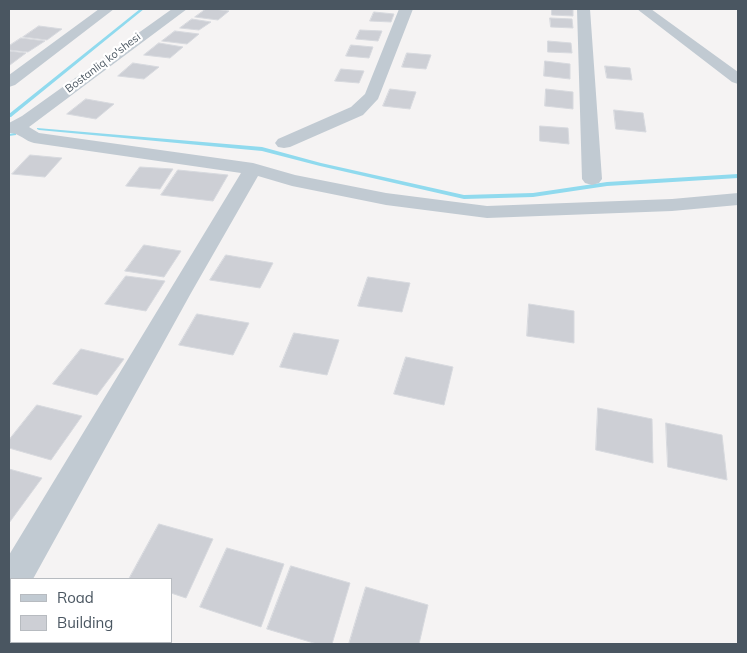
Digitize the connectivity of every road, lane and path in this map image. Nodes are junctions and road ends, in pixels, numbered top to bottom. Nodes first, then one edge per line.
1 (107, 9) edge
2 (180, 9) edge
3 (406, 9) edge
4 (582, 9) edge
5 (643, 9) edge
6 (738, 79) edge
7 (9, 82) edge
8 (18, 125) edge
9 (284, 143) dead end
10 (253, 169) junction
11 (592, 178) dead end
12 (738, 199) edge
13 (15, 578) edge

1 - 7 street
2 - 8 street, Bostanliq ko'shesi
3 - 9 street
4 - 11 street
5 - 6 street
8 - 10 street
10 - 12 street
10 - 13 street

